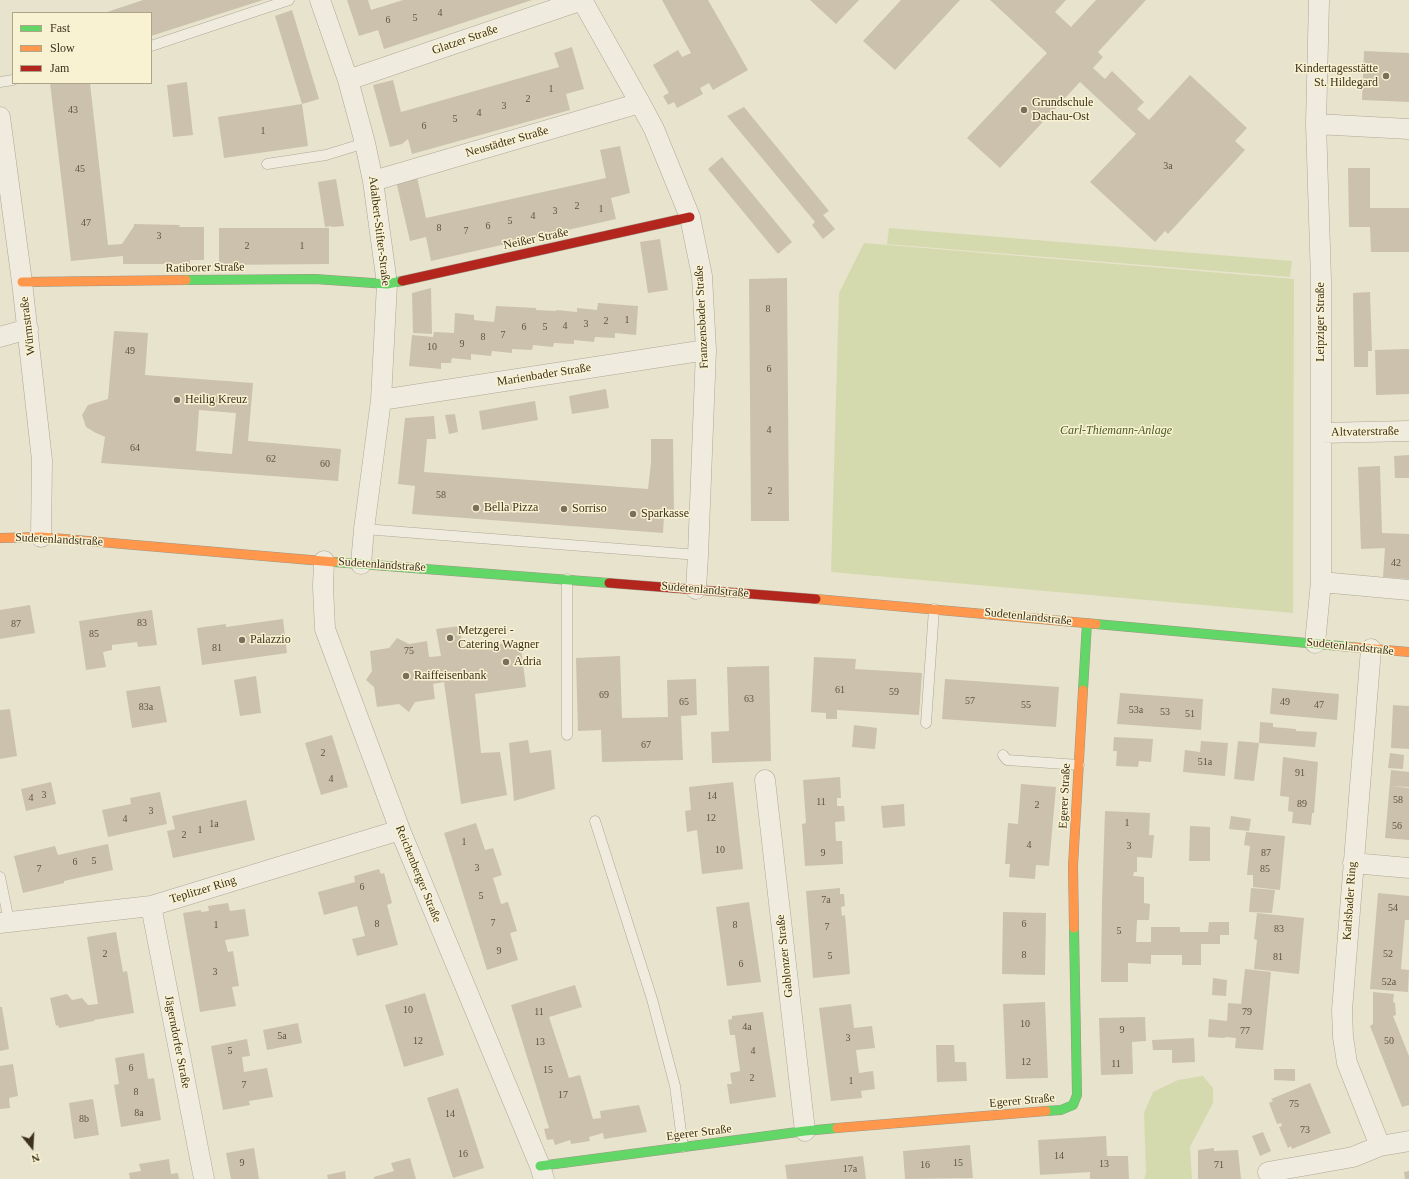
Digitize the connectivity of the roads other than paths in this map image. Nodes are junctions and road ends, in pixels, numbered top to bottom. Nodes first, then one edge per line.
1 (289, 0) edge
2 (320, 0) edge
3 (582, 0) edge
4 (1319, 0) edge
5 (152, 46) edge
6 (12, 80) edge
7 (348, 80) junction
8 (0, 82) edge
9 (640, 102) junction
10 (0, 116) edge
11 (1316, 124) junction
12 (1409, 129) edge
13 (365, 143) junction
14 (267, 164) dead end
15 (373, 181) junction
16 (690, 218) junction
17 (22, 282) junction
18 (387, 284) junction
19 (28, 329) junction
20 (0, 337) edge
21 (706, 350) junction
22 (381, 400) junction
23 (1409, 431) edge
24 (1321, 433) junction
25 (364, 529) junction
26 (41, 537) junction
27 (0, 538) edge
28 (698, 555) junction
29 (324, 561) junction
30 (361, 564) junction
31 (567, 579) junction
32 (1321, 582) junction
33 (696, 589) junction
34 (1409, 590) edge
35 (934, 609) junction
36 (1087, 623) junction
37 (1315, 643) junction
38 (1371, 649) junction
39 (1409, 652) edge
40 (926, 723) dead end
41 (567, 735) dead end
42 (1003, 756) dead end
43 (1079, 765) junction
44 (765, 780) dead end
45 (595, 821) dead end
46 (400, 830) junction
47 (1353, 863) junction
48 (1409, 868) edge
49 (0, 877) edge
50 (151, 906) junction
51 (4, 922) edge
52 (805, 1132) junction
53 (1409, 1141) edge
54 (1380, 1146) junction
55 (683, 1147) junction
56 (1268, 1172) dead end
57 (543, 1176) edge
58 (204, 1179) edge

1 - 5 lane
2 - 7 street, Adalbert-Stifter-Straße
3 - 7 street, Glatzer Straße
3 - 9 street, Franzensbader Straße
4 - 11 street, Leipziger Straße
6 - 8 lane
7 - 13 street, Adalbert-Stifter-Straße
9 - 15 street, Neustädter Straße
9 - 16 street, Franzensbader Straße
10 - 17 street, Würmstraße
11 - 12 street
11 - 24 street, Leipziger Straße
13 - 14 lane
13 - 15 street, Adalbert-Stifter-Straße
15 - 18 street, Adalbert-Stifter-Straße
16 - 18 street, Neißer Straße
16 - 21 street, Franzensbader Straße
17 - 18 street, Ratiborer Straße
17 - 19 street, Würmstraße
18 - 22 street, Adalbert-Stifter-Straße
19 - 20 street
19 - 26 street, Würmstraße
21 - 22 street, Marienbader Straße
21 - 28 street, Franzensbader Straße
22 - 25 street, Adalbert-Stifter-Straße
23 - 24 street, Altvaterstraße
24 - 32 street, Leipziger Straße
25 - 28 lane
25 - 30 street, Adalbert-Stifter-Straße
26 - 27 street, Sudetenlandstraße
26 - 29 street, Sudetenlandstraße
28 - 33 street, Franzensbader Straße
29 - 30 street, Sudetenlandstraße
29 - 46 street, Reichenberger Straße
30 - 31 street, Sudetenlandstraße
31 - 33 street, Sudetenlandstraße
31 - 41 lane
32 - 34 street
32 - 37 street, Leipziger Straße
33 - 35 street, Sudetenlandstraße
35 - 36 street, Sudetenlandstraße
35 - 40 lane
36 - 37 street, Sudetenlandstraße
36 - 43 street, Egerer Straße
37 - 38 street, Sudetenlandstraße
38 - 39 street, Sudetenlandstraße
38 - 47 street, Karlsbader Ring
42 - 43 lane
43 - 52 street, Egerer Straße
44 - 52 street, Gablonzer Straße
45 - 55 lane
46 - 50 street, Teplitzer Ring
46 - 57 street, Reichenberger Straße
47 - 48 street
47 - 54 street, Karlsbader Ring
49 - 51 lane
50 - 51 street, Teplitzer Ring
50 - 58 street, Jägerndorfer Straße
52 - 55 street, Egerer Straße
53 - 54 street
54 - 56 street
55 - 57 street, Egerer Straße

